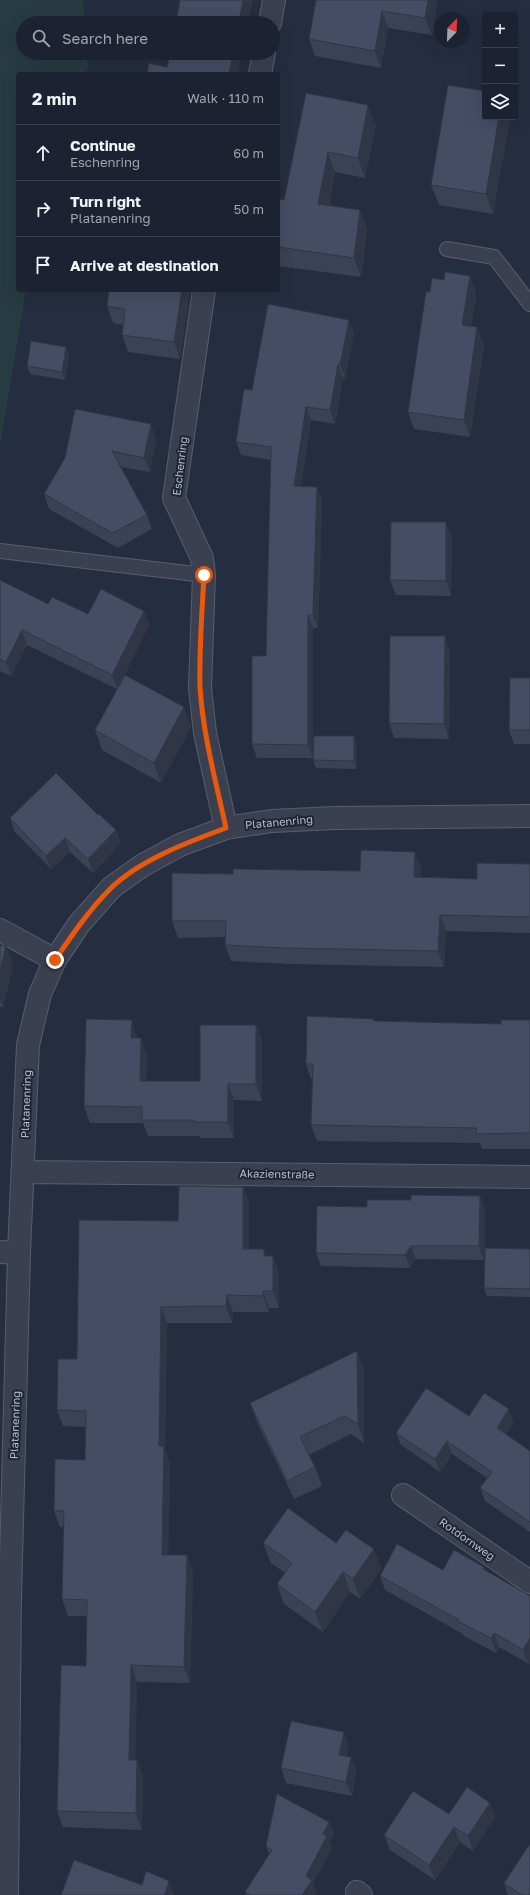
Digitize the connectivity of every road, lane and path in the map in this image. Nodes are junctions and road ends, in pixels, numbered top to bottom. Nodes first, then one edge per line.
1 (274, 0) edge
2 (271, 16) edge
3 (263, 60) edge
4 (260, 72) edge
5 (447, 249) dead end
6 (204, 292) edge
7 (530, 304) edge
8 (0, 551) edge
9 (204, 575) junction
10 (530, 816) edge
11 (226, 828) junction
12 (0, 930) edge
13 (55, 960) junction
14 (24, 1172) junction
15 (530, 1177) edge
16 (10, 1252) edge
17 (403, 1495) dead end
18 (530, 1582) edge
19 (5, 1598) edge
20 (7, 1895) edge

1 - 2 street
3 - 4 street
5 - 7 lane
6 - 9 street, Eschenring
8 - 9 lane
9 - 11 street, Eschenring
10 - 11 street, Platanenring
11 - 13 street, Platanenring
12 - 13 street
13 - 14 street, Platanenring
14 - 15 street, Akazienstraße
14 - 16 street, Platanenring
16 - 19 street, Platanenring
17 - 18 street, Rotdornweg
19 - 20 street, Platanenring

